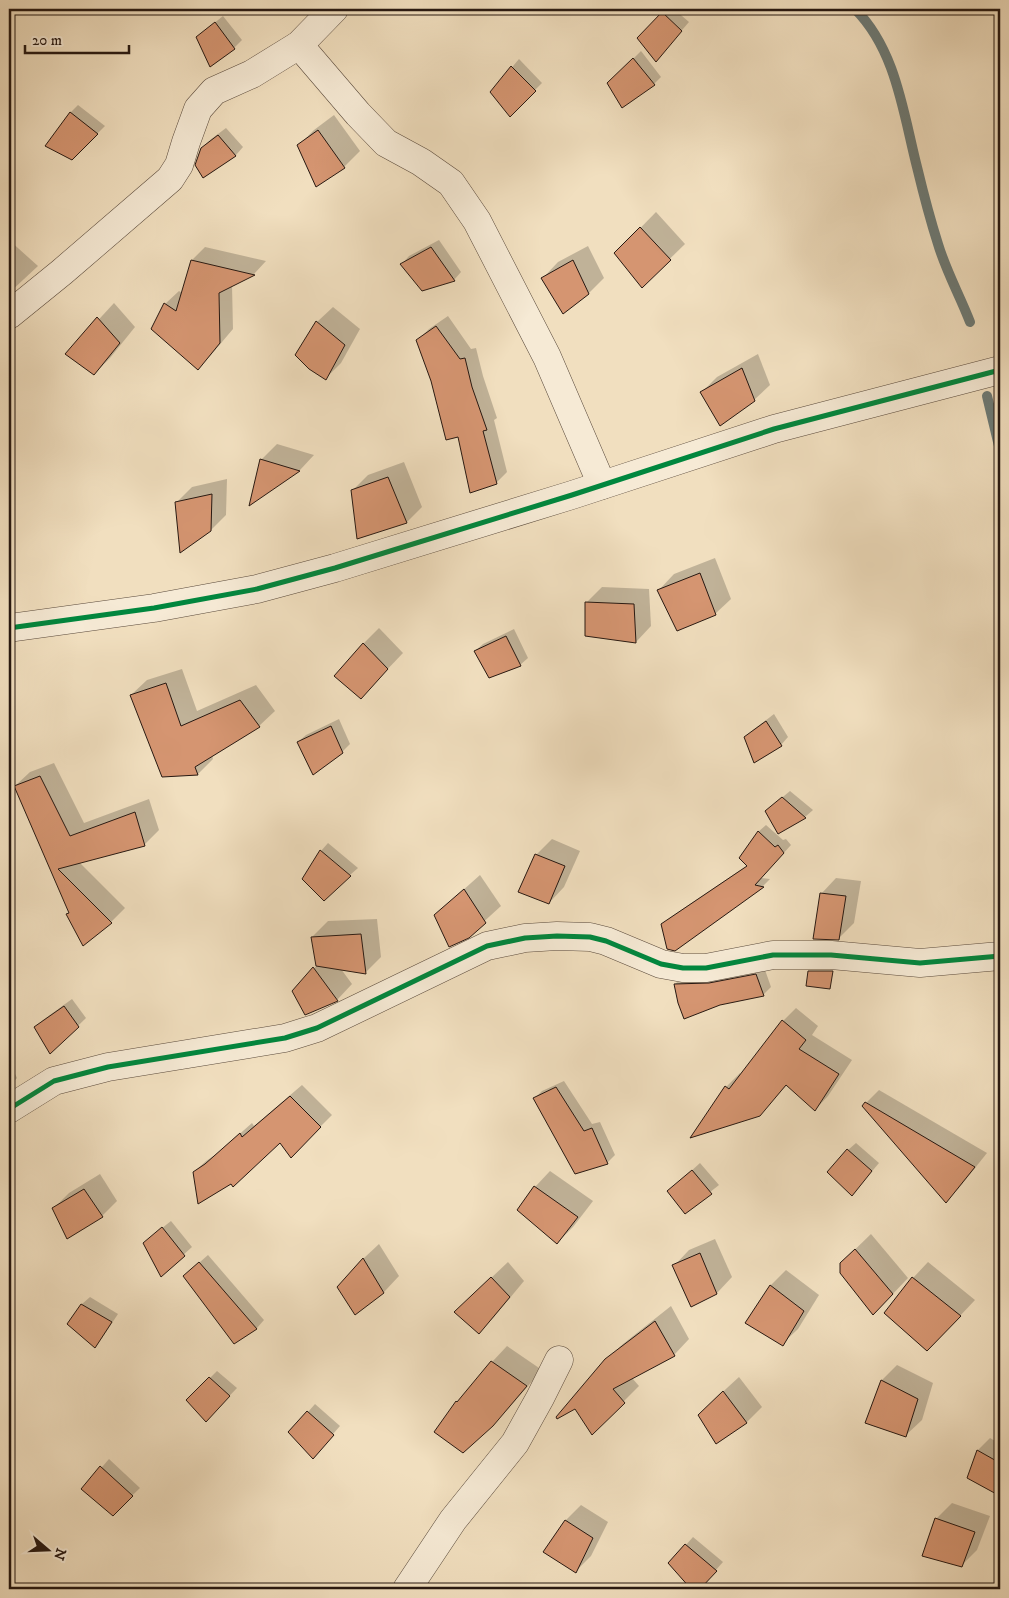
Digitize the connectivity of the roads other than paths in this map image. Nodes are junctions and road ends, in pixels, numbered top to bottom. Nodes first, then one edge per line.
1 (334, 9) edge
2 (298, 45) junction
3 (9, 315) edge
4 (1000, 370) edge
5 (602, 485) junction
6 (9, 628) edge
7 (1000, 956) edge
8 (9, 1109) edge
9 (558, 1360) dead end
10 (407, 1589) edge

1 - 2 street
2 - 3 street
2 - 5 street
4 - 5 street
5 - 6 street
7 - 8 street
9 - 10 street

